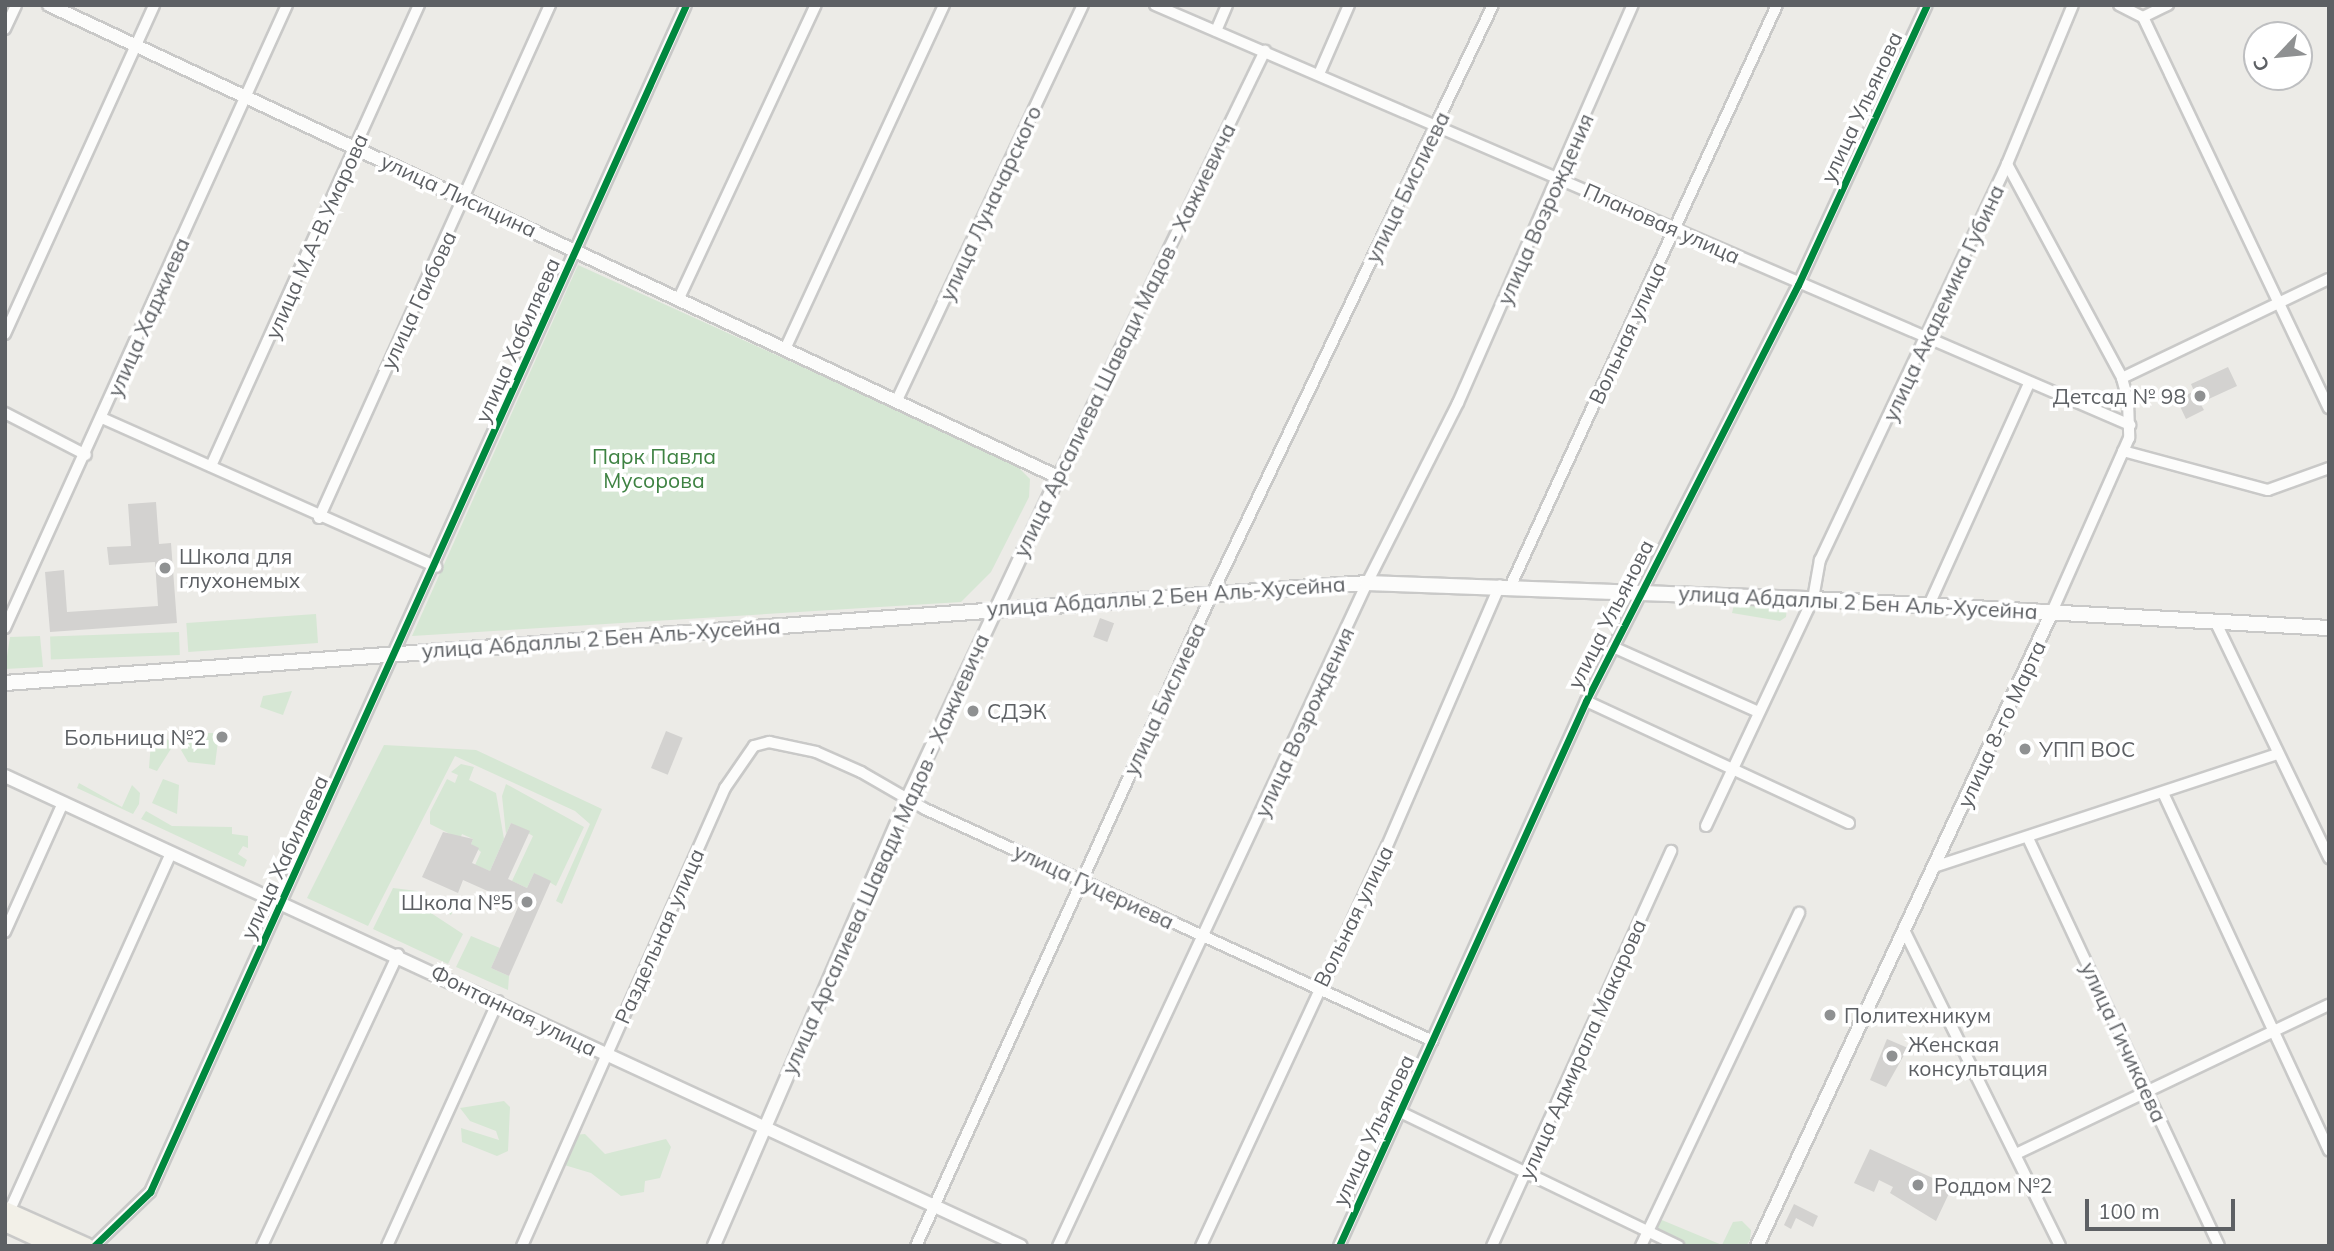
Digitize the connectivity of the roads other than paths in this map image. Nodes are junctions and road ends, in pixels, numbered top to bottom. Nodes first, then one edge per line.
1 (16, 5) edge
2 (49, 5) edge
3 (154, 5) edge
4 (287, 5) edge
5 (419, 5) edge
6 (550, 5) edge
7 (686, 5) edge
8 (816, 5) edge
9 (944, 5) edge
10 (1083, 5) edge
11 (1155, 5) edge
12 (1227, 5) edge
13 (1349, 5) edge
14 (1493, 5) edge
15 (1633, 5) edge
16 (1777, 5) edge
17 (1927, 5) edge
18 (2073, 5) edge
19 (2119, 5) edge
20 (2168, 5) edge
21 (2143, 17) junction
22 (5, 29) edge
23 (1216, 31) junction
24 (135, 46) junction
25 (1265, 51) junction
26 (1320, 74) junction
27 (247, 96) junction
28 (1437, 125) junction
29 (356, 148) junction
30 (2007, 164) junction
31 (1560, 178) junction
32 (465, 198) junction
33 (1675, 228) junction
34 (577, 248) junction
35 (2329, 279) edge
36 (1798, 285) junction
37 (680, 296) junction
38 (2278, 302) junction
39 (5, 334) edge
40 (1927, 341) junction
41 (786, 347) junction
42 (2122, 378) junction
43 (2029, 384) junction
44 (897, 400) junction
45 (2329, 408) edge
46 (5, 413) edge
47 (103, 418) junction
48 (2130, 425) junction
49 (2123, 451) junction
50 (86, 455) junction
51 (211, 466) junction
52 (2329, 468) edge
53 (1058, 477) junction
54 (319, 518) junction
55 (436, 567) junction
56 (1367, 583) junction
57 (1506, 585) junction
58 (1642, 591) junction
59 (1213, 592) junction
60 (1813, 599) junction
61 (1928, 605) junction
62 (994, 607) junction
63 (2053, 612) junction
64 (2216, 623) junction
65 (5, 628) edge
66 (2329, 628) edge
67 (1613, 647) junction
68 (398, 652) junction
69 (5, 683) edge
70 (1586, 701) junction
71 (1758, 712) junction
72 (754, 746) joint
73 (2278, 754) junction
74 (1733, 767) junction
75 (5, 776) edge
76 (2164, 794) junction
77 (908, 797) junction
78 (63, 803) junction
79 (1849, 823) dead end
80 (1706, 826) dead end
81 (2028, 838) junction
82 (1671, 851) dead end
83 (171, 853) junction
84 (2329, 858) edge
85 (1934, 866) junction
86 (1081, 879) junction
87 (283, 901) junction
88 (1799, 913) dead end
89 (1904, 930) junction
90 (5, 932) edge
91 (1205, 938) junction
92 (398, 954) junction
93 (1318, 987) junction
94 (498, 1001) junction
95 (2329, 1005) edge
96 (2276, 1031) junction
97 (1433, 1041) junction
98 (606, 1054) junction
99 (2147, 1091) junction
100 (1400, 1112) junction
101 (766, 1127) junction
102 (2329, 1151) edge
103 (2016, 1154) junction
104 (1527, 1172) junction
105 (934, 1208) junction
106 (7, 1215) edge
107 (1647, 1231) junction
108 (55, 1246) edge
109 (86, 1246) edge
110 (94, 1246) edge
111 (262, 1246) edge
112 (387, 1246) edge
113 (522, 1246) edge
114 (715, 1246) edge
115 (916, 1246) edge
116 (1021, 1246) edge
117 (1058, 1246) edge
118 (1201, 1246) edge
119 (1339, 1246) edge
120 (1492, 1246) edge
121 (1641, 1246) edge
122 (1678, 1246) edge
123 (1756, 1246) edge
124 (2060, 1246) edge
125 (2219, 1246) edge

1 - 22 street
2 - 24 street, улица Лисицина
3 - 24 street
4 - 27 street, улица Хаджиева
5 - 29 street, улица М.А-В.Умарова
6 - 32 street, улица Гаибова
7 - 34 street, улица Хабиляева
8 - 37 street
9 - 41 street
10 - 44 street, улица Луначарского
11 - 23 street, Плановая улица
12 - 23 street
13 - 26 street
14 - 28 street, улица Бислиева
15 - 31 street, улица Возрождения
16 - 33 street, Вольная улица
17 - 36 street, улица Ульянова
18 - 30 street, улица Академика Губина
19 - 21 street
20 - 21 street
21 - 38 street
23 - 25 street, Плановая улица
24 - 27 street, улица Лисицина
24 - 39 street
25 - 26 street, Плановая улица
25 - 53 street, улица Арсалиева Шавади Мадов - Хажиевича
26 - 28 street, Плановая улица
27 - 29 street, улица Лисицина
27 - 47 street, улица Хаджиева
28 - 31 street, Плановая улица
28 - 59 street, улица Бислиева
29 - 32 street, улица Лисицина
29 - 51 street, улица М.А-В.Умарова
30 - 40 street, улица Академика Губина
30 - 42 street, улица 8-го Марта
31 - 33 street, Плановая улица
31 - 56 street, улица Возрождения
32 - 34 street, улица Лисицина
32 - 54 street, улица Гаибова
33 - 36 street, Плановая улица
33 - 57 street, Вольная улица
34 - 37 street, улица Лисицина
34 - 55 street, улица Хабиляева
35 - 38 street
36 - 40 street, Плановая улица
36 - 58 street, улица Ульянова
37 - 41 street, улица Лисицина
38 - 42 street
38 - 45 street
40 - 43 street, Плановая улица
40 - 60 street, улица Академика Губина
41 - 44 street, улица Лисицина
42 - 48 street, улица 8-го Марта
43 - 48 street, Плановая улица
43 - 61 street
44 - 53 street, улица Лисицина
46 - 50 street
47 - 50 street, улица Хаджиева
47 - 51 street
48 - 49 street, улица 8-го Марта
49 - 52 street
49 - 63 street, улица 8-го Марта
50 - 65 street, улица Хаджиева
51 - 54 street
53 - 62 street, улица Арсалиева Шавади Мадов - Хажиевича
54 - 55 street
55 - 68 street, улица Хабиляева
56 - 57 main road, улица Абдаллы 2 Бен Аль-Хусейна
56 - 59 main road, улица Абдаллы 2 Бен Аль-Хусейна
56 - 91 street, улица Возрождения
57 - 58 main road, улица Абдаллы 2 Бен Аль-Хусейна
57 - 93 street, Вольная улица
58 - 60 main road, улица Абдаллы 2 Бен Аль-Хусейна
58 - 67 street, улица Ульянова
59 - 62 main road, улица Абдаллы 2 Бен Аль-Хусейна
59 - 86 street, улица Бислиева
60 - 61 main road, улица Абдаллы 2 Бен Аль-Хусейна
60 - 71 street
61 - 63 main road, улица Абдаллы 2 Бен Аль-Хусейна
62 - 68 main road, улица Абдаллы 2 Бен Аль-Хусейна
62 - 77 street, улица Арсалиева Шавади Мадов - Хажиевича
63 - 64 main road, улица Абдаллы 2 Бен Аль-Хусейна
63 - 85 street, улица 8-го Марта
64 - 66 main road, улица Абдаллы 2 Бен Аль-Хусейна
64 - 73 street
67 - 70 street, улица Ульянова
67 - 71 street
68 - 69 main road, улица Абдаллы 2 Бен Аль-Хусейна
68 - 87 street, улица Хабиляева
70 - 74 street
70 - 97 street, улица Ульянова
71 - 74 street
72 - 77 street, улица Гуцериева
72 - 98 street, Раздельная улица
73 - 76 street
73 - 84 street
74 - 79 street
74 - 80 street
75 - 78 street, Фонтанная улица
76 - 81 street
76 - 96 street
77 - 86 street, улица Гуцериева
77 - 101 street, улица Арсалиева Шавади Мадов - Хажиевича
78 - 83 street, Фонтанная улица
78 - 90 street
81 - 85 street
81 - 99 street, улица Гичикаева
82 - 104 street, улица Адмирала Макарова
83 - 87 street, Фонтанная улица
83 - 106 street
85 - 89 street, улица 8-го Марта
86 - 91 street, улица Гуцериева
86 - 105 street, улица Бислиева
87 - 92 street, Фонтанная улица
87 - 110 street, улица Хабиляева
88 - 107 street
89 - 103 street
89 - 123 street, улица 8-го Марта
91 - 93 street, улица Гуцериева
91 - 117 street, улица Возрождения
92 - 94 street, Фонтанная улица
92 - 111 street
93 - 97 street, улица Гуцериева
93 - 118 street, Вольная улица
94 - 98 street, Фонтанная улица
94 - 112 street
95 - 96 street
96 - 99 street
96 - 102 street
97 - 100 street, улица Ульянова
98 - 101 street, Фонтанная улица
98 - 113 street, Раздельная улица
99 - 103 street
99 - 125 street, улица Гичикаева
100 - 104 street
100 - 119 street, улица Ульянова
101 - 105 street, Фонтанная улица
101 - 114 street, улица Арсалиева Шавади Мадов - Хажиевича
103 - 124 street
104 - 107 street
104 - 120 street, улица Адмирала Макарова
105 - 115 street, улица Бислиева
105 - 116 street, Фонтанная улица
106 - 108 main road
106 - 109 main road
107 - 121 street
107 - 122 street

